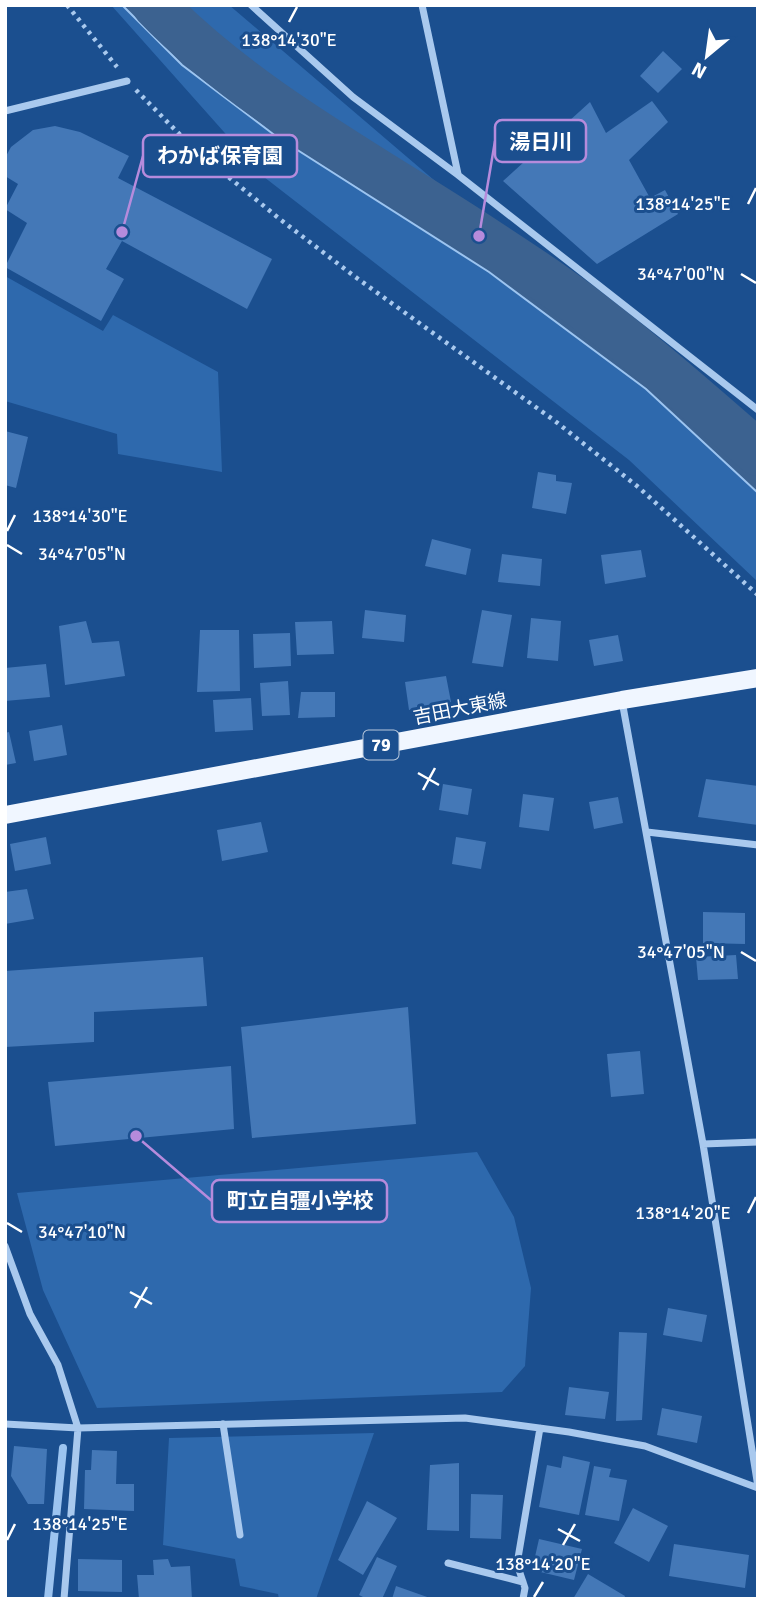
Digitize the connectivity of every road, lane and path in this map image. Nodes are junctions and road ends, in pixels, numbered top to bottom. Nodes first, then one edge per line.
1 (67, 5) edge
2 (251, 5) edge
3 (422, 5) edge
4 (127, 81) junction
5 (5, 111) edge
6 (458, 175) junction
7 (758, 410) edge
8 (758, 595) edge
9 (758, 678) edge
10 (622, 700) junction
11 (5, 815) edge
12 (647, 832) junction
13 (758, 845) edge
14 (758, 1142) edge
15 (703, 1144) junction
16 (5, 1246) edge
17 (5, 1424) edge
18 (223, 1424) junction
19 (78, 1428) junction
20 (540, 1428) junction
21 (758, 1487) edge
22 (240, 1535) dead end
23 (448, 1563) dead end
24 (523, 1582) junction
25 (64, 1599) edge
26 (523, 1599) edge

1 - 4 path
2 - 6 street
3 - 6 street
4 - 5 street
4 - 8 path
6 - 7 street
9 - 10 main road, 吉田大東線 / 79
10 - 11 main road, 吉田大東線 / 79
10 - 12 street
12 - 13 street
12 - 15 street
14 - 15 street
15 - 21 street
16 - 19 street
17 - 19 street
18 - 19 street
18 - 20 street
18 - 22 street
19 - 25 street
20 - 21 street
20 - 24 street
23 - 24 street
24 - 26 street

